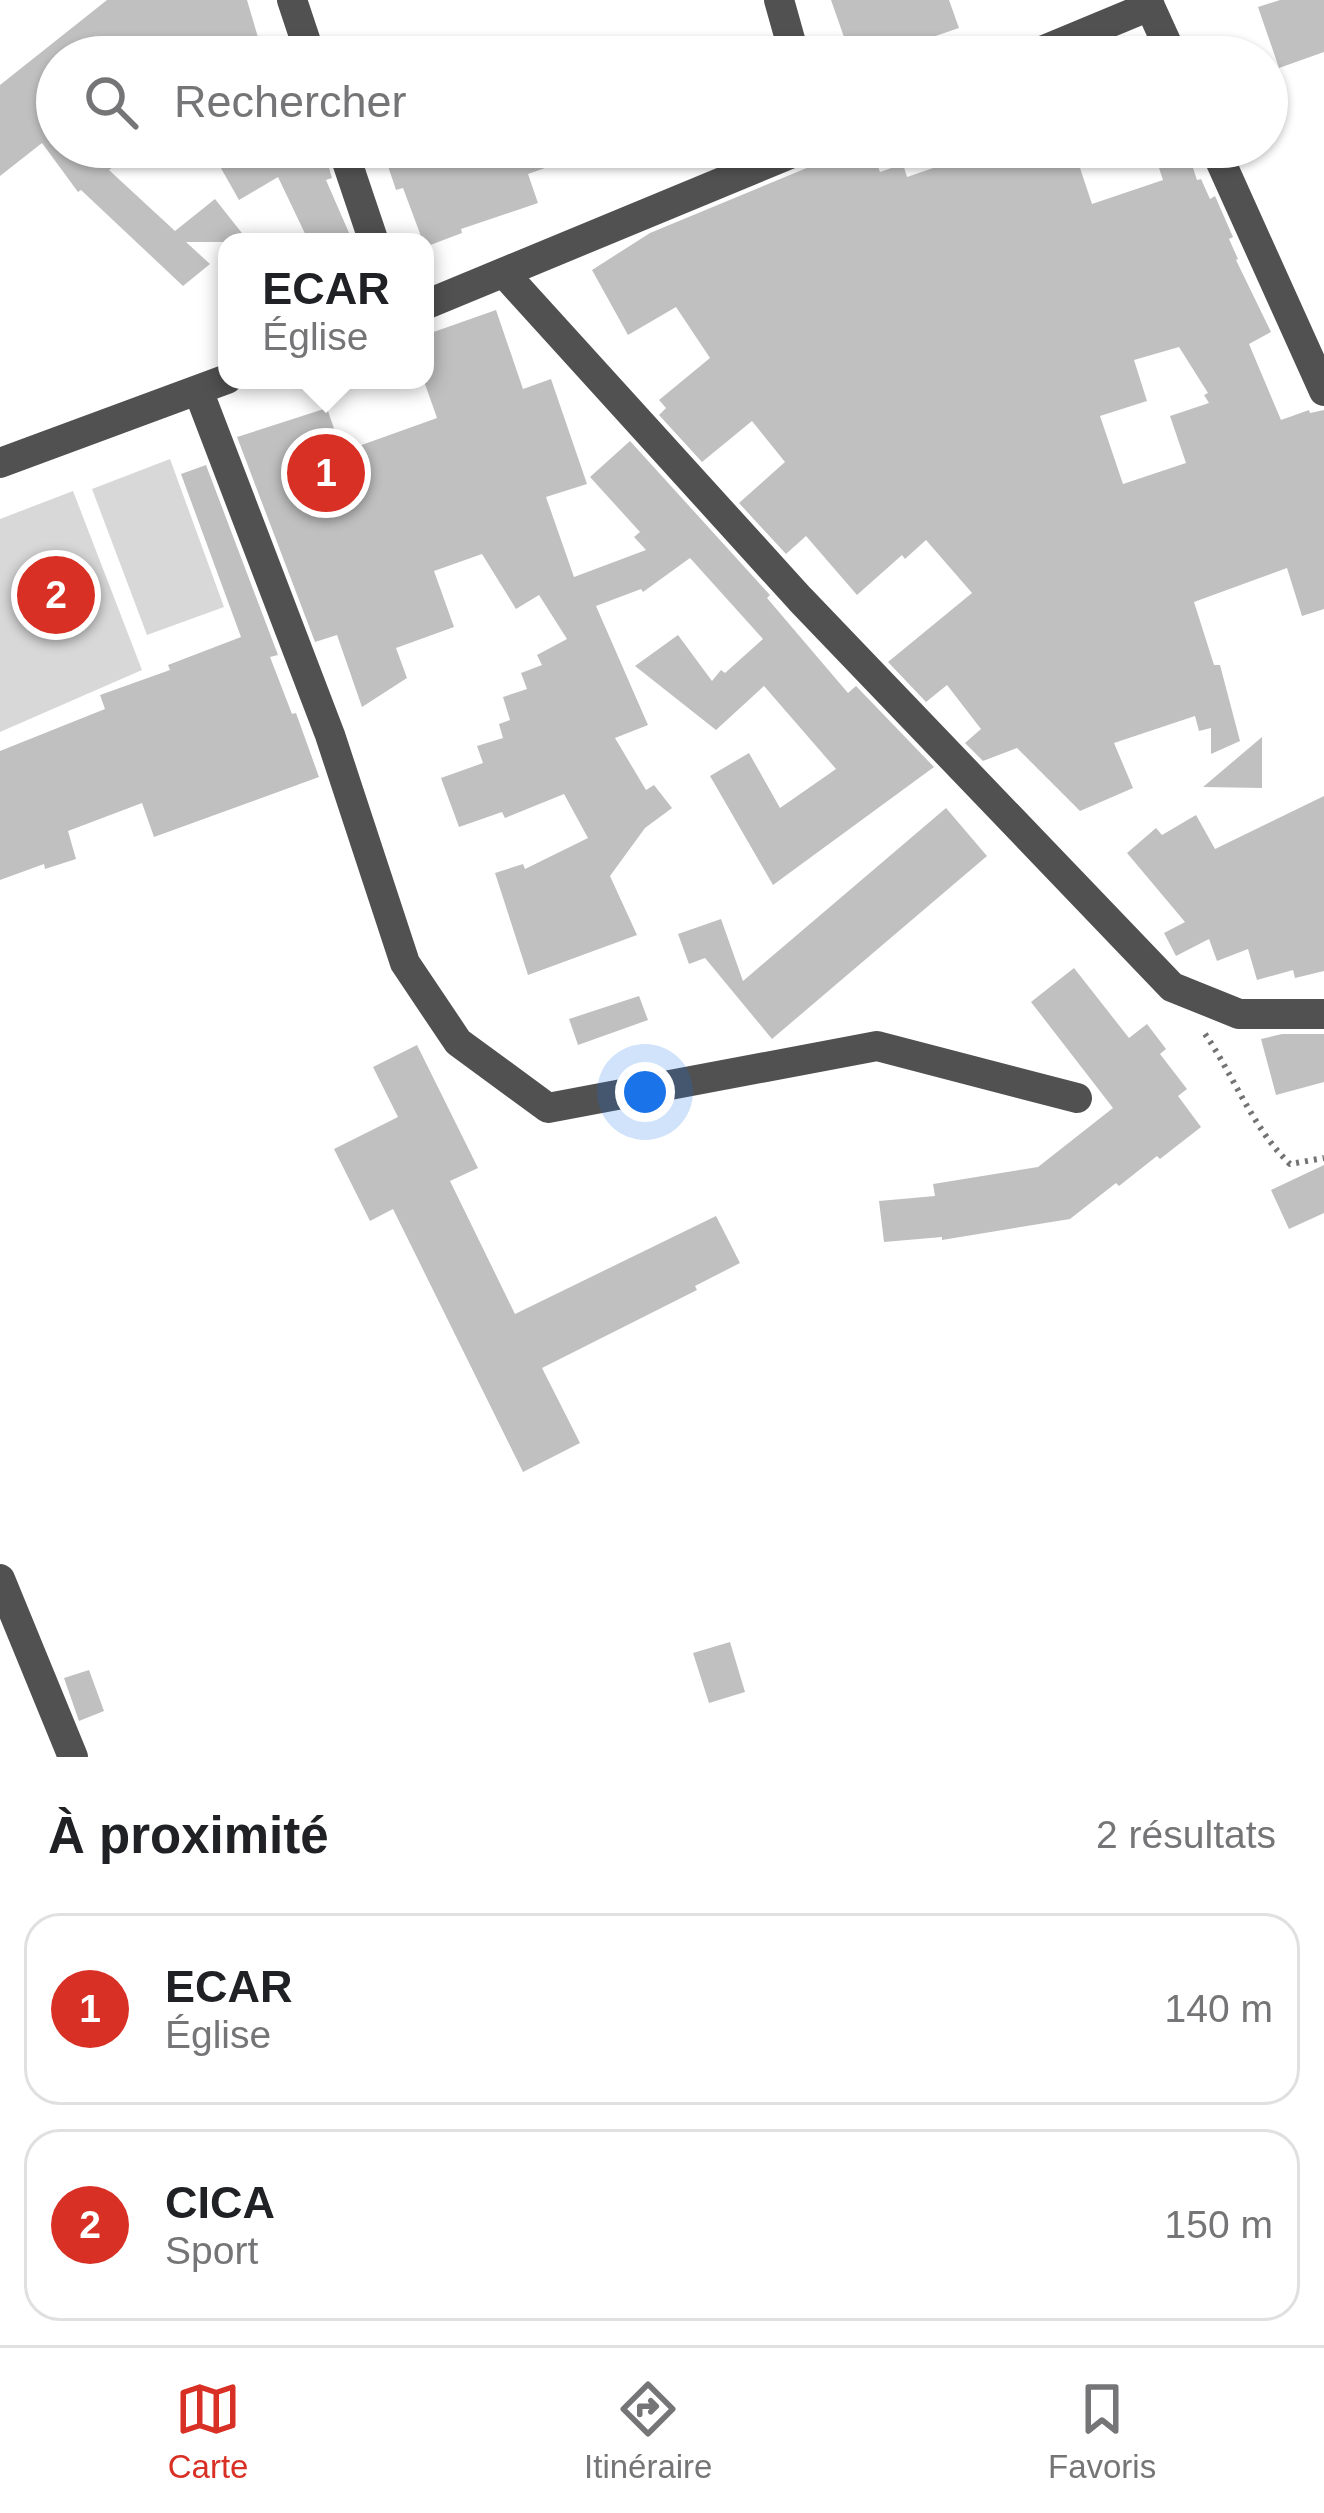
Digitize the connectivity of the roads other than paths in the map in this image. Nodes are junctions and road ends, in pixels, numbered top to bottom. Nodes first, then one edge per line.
1 (292, 0) edge
2 (778, 0) edge
3 (1149, 3) edge
4 (304, 36) edge
5 (789, 36) edge
6 (1074, 36) edge
7 (1164, 36) edge
8 (349, 168) edge
9 (756, 168) edge
10 (1223, 168) edge
11 (371, 233) edge
12 (504, 273) junction
13 (434, 301) edge
14 (212, 384) edge
15 (1324, 391) edge
16 (0, 463) edge
17 (1324, 1014) edge
18 (1077, 1098) dead end
19 (0, 1579) edge
20 (73, 1757) edge

1 - 4 street
2 - 5 street
3 - 6 street
3 - 7 street
8 - 11 street
9 - 12 street
10 - 15 street
12 - 13 street
12 - 17 street
14 - 16 street
14 - 18 street
19 - 20 street

